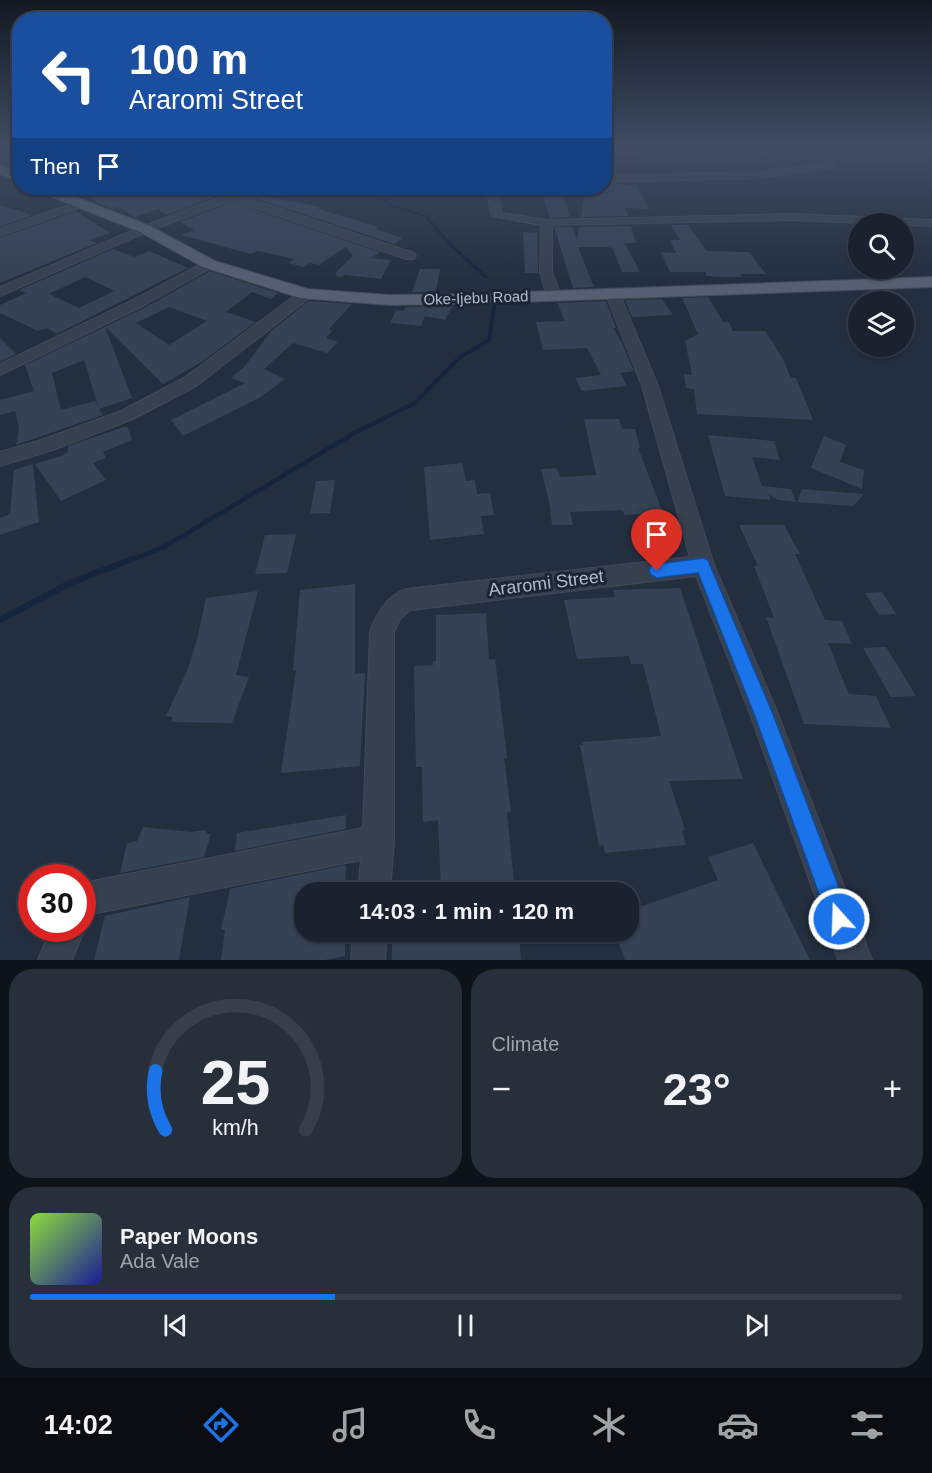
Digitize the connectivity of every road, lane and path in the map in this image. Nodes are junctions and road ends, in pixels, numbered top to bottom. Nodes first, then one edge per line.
1 (59, 195) edge
2 (226, 195) edge
3 (492, 195) edge
4 (231, 197) junction
5 (80, 204) junction
6 (547, 223) junction
7 (932, 223) edge
8 (145, 229) junction
9 (0, 233) edge
10 (410, 256) dead end
11 (209, 264) junction
12 (932, 282) edge
13 (0, 292) edge
14 (306, 294) junction
15 (614, 295) junction
16 (554, 296) junction
17 (0, 370) edge
18 (0, 459) edge
19 (703, 565) junction
20 (378, 841) junction
21 (375, 882) edge
22 (96, 897) edge
23 (62, 942) edge
24 (369, 942) edge
25 (55, 960) edge
26 (368, 960) edge
27 (855, 960) edge

1 - 5 main road, Oke-Ijebu Road
2 - 4 street
3 - 6 street
4 - 8 street
4 - 10 street
5 - 8 main road, Oke-Ijebu Road
5 - 9 street
6 - 7 street
6 - 16 street
8 - 11 main road, Oke-Ijebu Road
8 - 13 street
11 - 14 main road, Oke-Ijebu Road
11 - 17 street
12 - 15 main road, Oke-Ijebu Road
14 - 16 main road, Oke-Ijebu Road
14 - 18 street
15 - 16 main road, Oke-Ijebu Road
15 - 19 street
19 - 20 street, Araromi Street
19 - 27 street
20 - 21 street, Araromi Street
20 - 22 street
23 - 25 street
24 - 26 street

